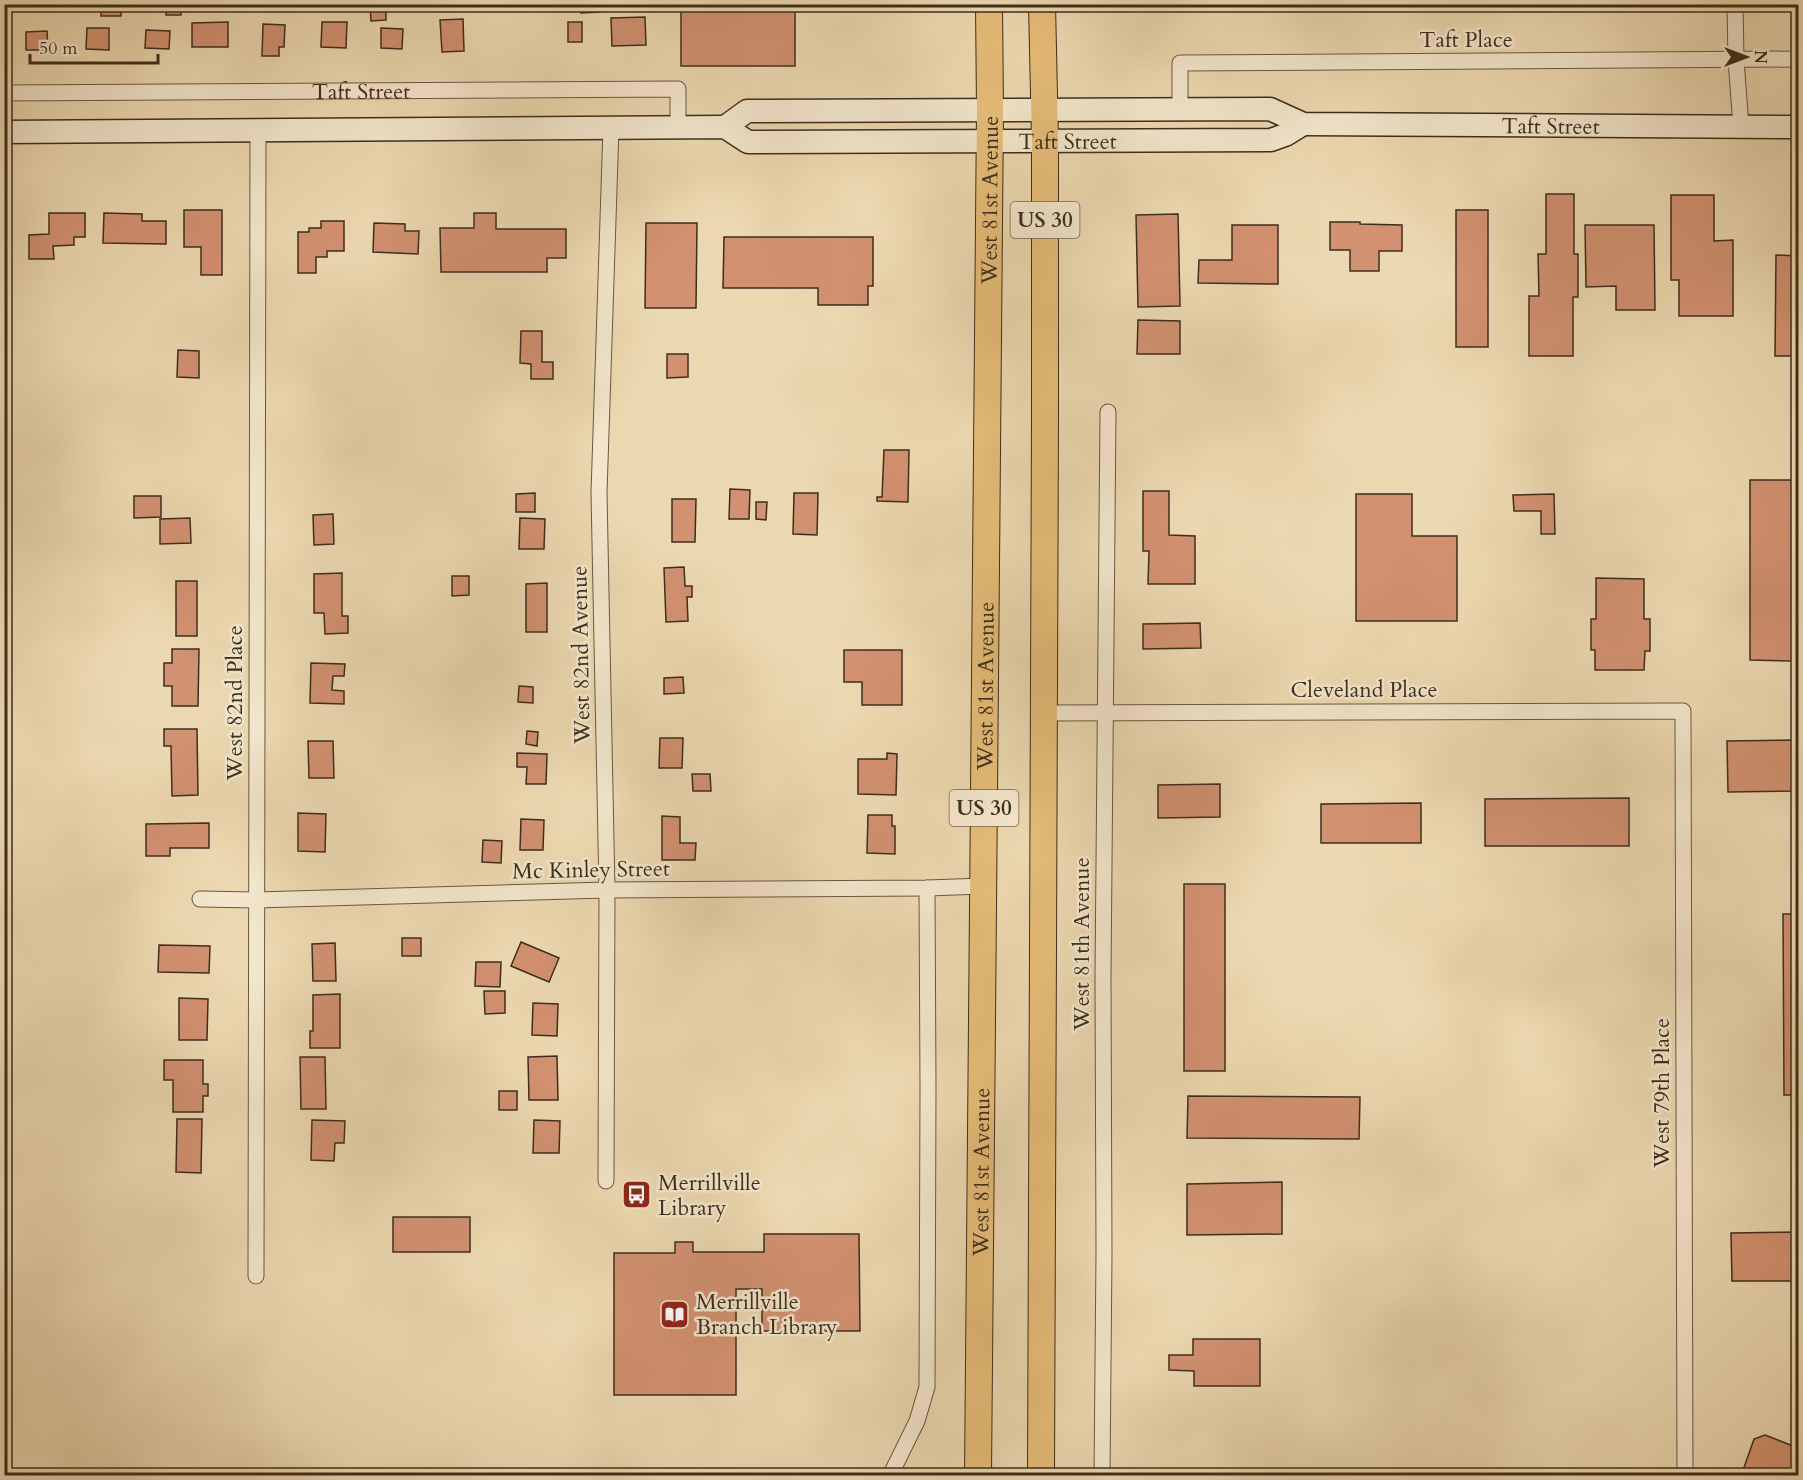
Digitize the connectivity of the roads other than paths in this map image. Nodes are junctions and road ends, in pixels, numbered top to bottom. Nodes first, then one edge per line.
1 (989, 4) edge
2 (1042, 4) edge
3 (1735, 4) edge
4 (1798, 59) edge
5 (1736, 60) junction
6 (4, 93) edge
7 (1180, 109) junction
8 (990, 110) junction
9 (1045, 110) junction
10 (1303, 123) junction
11 (1741, 126) junction
12 (678, 127) junction
13 (725, 127) junction
14 (1798, 127) edge
15 (611, 128) junction
16 (258, 130) junction
17 (4, 132) edge
18 (1045, 140) junction
19 (990, 141) junction
20 (1108, 412) dead end
21 (1683, 711) joint
22 (1045, 713) junction
23 (1105, 713) junction
24 (983, 886) junction
25 (927, 888) junction
26 (607, 890) junction
27 (200, 899) dead end
28 (256, 900) junction
29 (606, 1181) dead end
30 (256, 1276) dead end
31 (890, 1476) edge
32 (978, 1476) edge
33 (1041, 1476) edge
34 (1102, 1476) edge
35 (1684, 1476) edge

1 - 8 main road, West 81st Avenue / US 30
2 - 9 main road, US 30
3 - 5 street
4 - 5 street, Taft Place
5 - 7 street, Taft Place
5 - 11 street
6 - 12 street, Taft Street
7 - 9 main road, Taft Street
7 - 10 main road, Taft Street
8 - 9 main road, Taft Street
8 - 13 main road, Taft Street
8 - 19 main road, West 81st Avenue / US 30
9 - 18 main road, US 30
10 - 11 main road, Taft Street
10 - 18 main road, Taft Street
11 - 14 main road, Taft Street
12 - 13 main road, Taft Street
12 - 15 main road, Taft Street
13 - 19 main road, Taft Street
15 - 16 main road, Taft Street
15 - 26 street, West 82nd Avenue
16 - 17 main road, Taft Street
16 - 28 street, West 82nd Place
18 - 19 main road, Taft Street
18 - 22 main road, US 30
19 - 24 main road, West 81st Avenue / US 30
20 - 23 street, West 81th Avenue
21 - 23 street, Cleveland Place
21 - 35 street, West 79th Place
22 - 23 street, Cleveland Place
22 - 33 main road, US 30
23 - 34 street, West 81th Avenue
24 - 25 street, Mc Kinley Street
24 - 32 main road, West 81st Avenue / US 30
25 - 26 street, Mc Kinley Street
25 - 31 street
26 - 28 street, Mc Kinley Street
26 - 29 street, West 82nd Avenue
27 - 28 street, Mc Kinley Street
28 - 30 street, West 82nd Place

